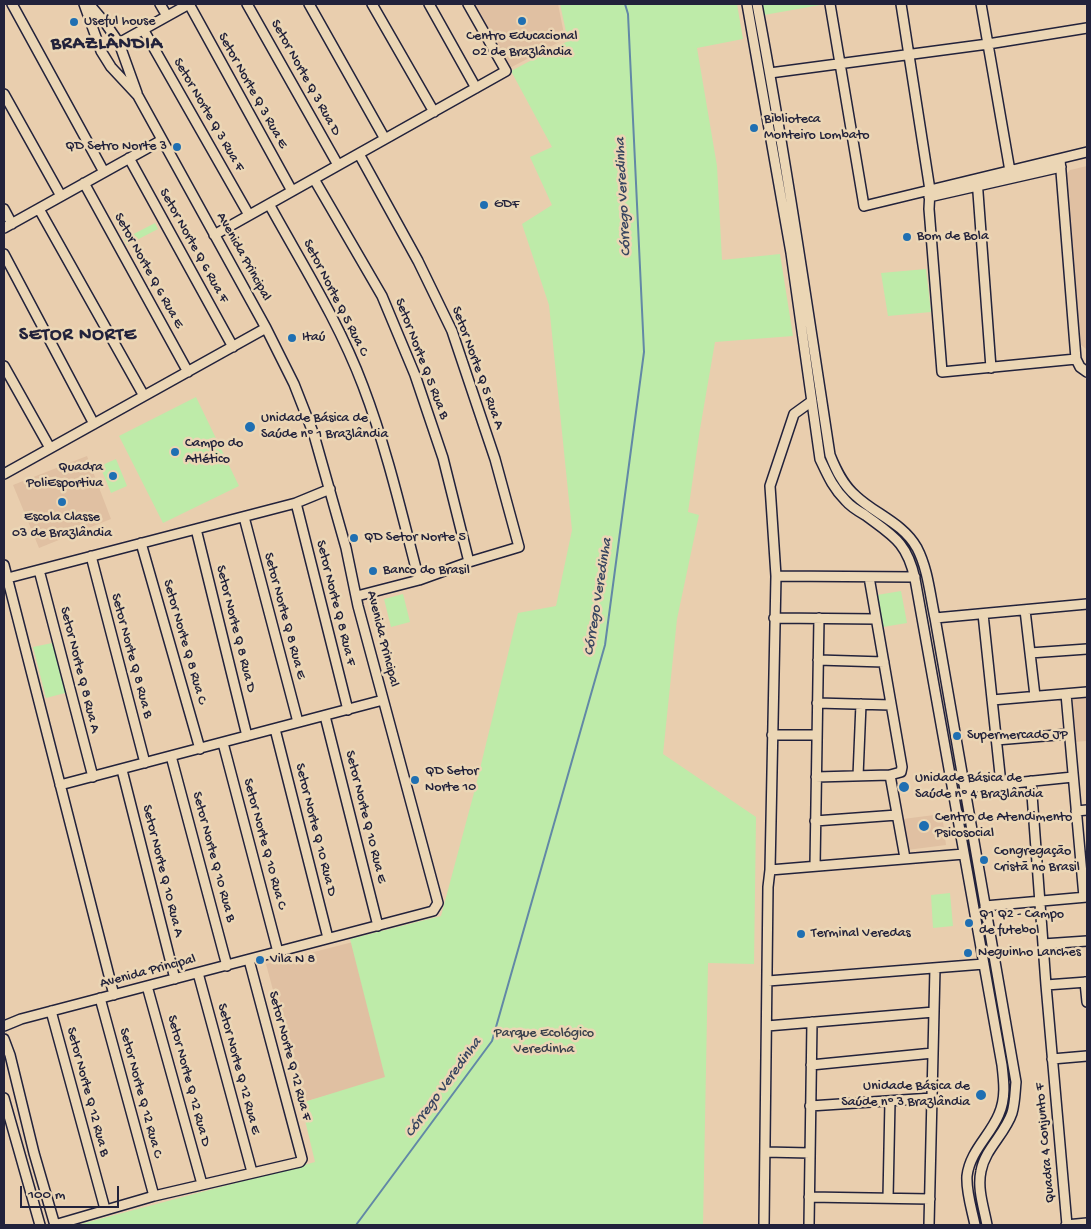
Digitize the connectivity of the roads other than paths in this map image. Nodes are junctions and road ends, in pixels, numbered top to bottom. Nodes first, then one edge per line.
1 (12, 4) edge
2 (84, 4) edge
3 (89, 4) edge
4 (160, 4) edge
5 (189, 4) edge
6 (247, 4) edge
7 (309, 4) edge
8 (372, 4) edge
9 (429, 4) edge
10 (468, 4) edge
11 (747, 4) edge
12 (757, 4) edge
13 (830, 4) edge
14 (901, 4) edge
15 (981, 4) edge
16 (167, 16) junction
17 (106, 24) junction
18 (1087, 28) edge
19 (143, 29) junction
20 (93, 32) junction
21 (119, 42) junction
22 (988, 44) junction
23 (909, 54) junction
24 (125, 58) junction
25 (840, 63) junction
26 (111, 67) junction
27 (770, 73) junction
28 (476, 88) junction
29 (4, 94) edge
30 (138, 96) junction
31 (434, 112) junction
32 (386, 139) junction
33 (162, 140) junction
34 (1087, 152) edge
35 (359, 154) junction
36 (129, 158) junction
37 (1060, 163) junction
38 (338, 165) junction
39 (104, 172) junction
40 (1012, 174) junction
41 (314, 179) junction
42 (84, 183) junction
43 (978, 183) junction
44 (292, 191) junction
45 (929, 194) junction
46 (61, 196) junction
47 (269, 204) junction
48 (4, 209) edge
49 (39, 209) junction
50 (249, 215) junction
51 (8, 226) edge
52 (214, 235) junction
53 (795, 252) junction
54 (4, 254) edge
55 (266, 328) junction
56 (233, 347) junction
57 (1076, 359) junction
58 (4, 366) edge
59 (991, 368) junction
60 (188, 372) junction
61 (1087, 372) edge
62 (144, 396) junction
63 (812, 401) junction
64 (94, 424) junction
65 (50, 448) junction
66 (5, 471) edge
67 (330, 489) junction
68 (296, 503) junction
69 (244, 517) junction
70 (196, 530) junction
71 (903, 539) junction
72 (141, 543) junction
73 (91, 556) junction
74 (469, 562) junction
75 (4, 565) edge
76 (39, 570) junction
77 (776, 576) junction
78 (927, 576) junction
79 (869, 577) junction
80 (5, 578) edge
81 (915, 578) junction
82 (419, 580) junction
83 (929, 589) junction
84 (917, 590) junction
85 (357, 596) junction
86 (1087, 604) edge
87 (1025, 610) junction
88 (983, 614) junction
89 (774, 618) junction
90 (819, 618) junction
91 (935, 618) junction
92 (876, 619) junction
93 (1087, 650) edge
94 (1030, 653) junction
95 (818, 660) junction
96 (884, 662) junction
97 (946, 680) junction
98 (934, 681) junction
99 (1087, 692) edge
100 (1066, 694) junction
101 (1035, 696) junction
102 (949, 698) junction
103 (937, 699) junction
104 (383, 700) junction
105 (992, 700) junction
106 (817, 703) junction
107 (860, 704) junction
108 (891, 705) junction
109 (348, 710) junction
110 (325, 716) junction
111 (298, 722) junction
112 (275, 729) junction
113 (1069, 734) junction
114 (772, 735) junction
115 (817, 735) junction
116 (247, 736) junction
117 (996, 740) junction
118 (222, 742) junction
119 (200, 748) junction
120 (172, 756) junction
121 (145, 763) junction
122 (122, 770) junction
123 (890, 775) junction
124 (93, 776) junction
125 (858, 776) junction
126 (1073, 777) junction
127 (816, 778) junction
128 (963, 778) junction
129 (951, 779) junction
130 (1031, 781) junction
131 (1000, 784) junction
132 (60, 785) junction
133 (965, 788) junction
134 (1087, 810) edge
135 (1076, 811) junction
136 (897, 814) junction
137 (815, 821) junction
138 (962, 838) junction
139 (1084, 852) edge
140 (964, 854) junction
141 (944, 855) junction
142 (905, 858) junction
143 (815, 866) junction
144 (770, 870) junction
145 (1086, 897) edge
146 (1040, 901) junction
147 (985, 906) junction
148 (378, 926) junction
149 (328, 938) junction
150 (1087, 941) edge
151 (1043, 944) junction
152 (278, 952) junction
153 (249, 960) junction
154 (984, 964) junction
155 (227, 966) junction
156 (935, 968) junction
157 (198, 973) junction
158 (175, 979) junction
159 (768, 981) junction
160 (1086, 982) edge
161 (1046, 985) junction
162 (148, 986) junction
163 (1001, 992) junction
164 (989, 994) junction
165 (114, 995) junction
166 (100, 998) junction
167 (1087, 1002) edge
168 (1004, 1010) junction
169 (51, 1011) junction
170 (992, 1011) junction
171 (934, 1012) junction
172 (4, 1019) edge
173 (20, 1019) junction
174 (812, 1022) junction
175 (4, 1026) edge
176 (768, 1026) junction
177 (4, 1039) edge
178 (7, 1051) edge
179 (933, 1053) junction
180 (1087, 1056) edge
181 (1052, 1059) junction
182 (811, 1065) junction
183 (4, 1098) edge
184 (932, 1098) junction
185 (890, 1101) junction
186 (810, 1106) junction
187 (765, 1152) junction
188 (810, 1153) junction
189 (252, 1172) junction
190 (202, 1184) junction
191 (154, 1196) junction
192 (809, 1197) junction
193 (888, 1198) junction
194 (930, 1198) junction
195 (105, 1209) junction
196 (1087, 1223) edge
197 (40, 1225) edge
198 (764, 1225) edge
199 (809, 1225) edge
200 (929, 1225) edge
201 (975, 1225) edge
202 (987, 1225) edge
203 (1066, 1225) edge

1 - 39 street
2 - 20 street, Avenida Principal
3 - 17 street
4 - 16 street
5 - 16 street
5 - 44 street, Setor Norte Q 3 Rua E
6 - 38 street, Setor Norte Q 3 Rua D
7 - 32 street
8 - 31 street
9 - 28 street
10 - 28 street
11 - 53 street
12 - 27 street
13 - 25 street
14 - 23 street
15 - 22 street
16 - 19 street
17 - 20 street
17 - 21 street
18 - 22 street
19 - 21 street
19 - 50 street, Setor Norte Q 3 Rua F
20 - 26 street, Avenida Principal
21 - 24 street
22 - 23 street
22 - 40 street
23 - 25 street
23 - 45 street
24 - 26 street
24 - 30 street
25 - 27 street
25 - 45 street
26 - 30 street, Avenida Principal
27 - 53 street
28 - 31 street
29 - 46 street
30 - 33 street, Avenida Principal
31 - 32 street
32 - 35 street
33 - 36 street
33 - 52 street, Avenida Principal
34 - 37 street
35 - 38 street
35 - 74 street, Setor Norte Q 5 Rua A
36 - 39 street
36 - 56 street, Setor Norte Q 6 Rua F
37 - 40 street
37 - 57 street
38 - 41 street
39 - 42 street
40 - 43 street
41 - 44 street
41 - 74 street, Setor Norte Q 5 Rua B
42 - 46 street
42 - 60 street, Setor Norte Q 6 Rua E
43 - 45 street
43 - 59 street
44 - 47 street
45 - 59 street
46 - 49 street
47 - 50 street
47 - 82 street, Setor Norte Q 5 Rua C
48 - 51 street
49 - 51 street
49 - 62 street
50 - 52 street
52 - 55 street, Avenida Principal
53 - 63 street
53 - 71 street
54 - 64 street
55 - 56 street
55 - 67 street, Avenida Principal
56 - 60 street
57 - 59 street
57 - 61 street
58 - 65 street
60 - 62 street
62 - 64 street
63 - 71 street
63 - 77 street
64 - 65 street
65 - 66 street
67 - 68 street
67 - 85 street, Avenida Principal
68 - 69 street
68 - 109 street, Setor Norte Q 8 Rua F
69 - 70 street
69 - 111 street, Setor Norte Q 8 Rua E
70 - 72 street
70 - 116 street, Setor Norte Q 8 Rua D
71 - 78 street
71 - 81 street
72 - 73 street
72 - 119 street, Setor Norte Q 8 Rua C
73 - 76 street
73 - 121 street, Setor Norte Q 8 Rua B
74 - 82 street
75 - 80 street
76 - 80 street
76 - 124 street, Setor Norte Q 8 Rua A
77 - 79 street
77 - 89 street
78 - 81 street
78 - 83 street
79 - 81 street
79 - 92 street
80 - 132 street
81 - 84 street
82 - 85 street
83 - 84 street
83 - 91 street
84 - 98 street
85 - 104 street, Avenida Principal
86 - 87 street
87 - 88 street
87 - 94 street
88 - 91 street
88 - 105 street
89 - 90 street
89 - 114 street
90 - 92 street
90 - 95 street
91 - 97 street
92 - 96 street
93 - 94 street
94 - 101 street
95 - 96 street
95 - 106 street
96 - 108 street
97 - 98 street
97 - 102 street
98 - 103 street
99 - 100 street
100 - 101 street
100 - 113 street
101 - 105 street
102 - 103 street
102 - 128 street
103 - 129 street
104 - 109 street
104 - 148 street, Avenida Principal
105 - 117 street
106 - 107 street
106 - 115 street
107 - 108 street
107 - 125 street
108 - 123 street
109 - 110 street
110 - 111 street
110 - 148 street, Setor Norte Q 10 Rua E
111 - 112 street
112 - 116 street
112 - 149 street, Setor Norte Q 10 Rua D
113 - 117 street
113 - 126 street
114 - 115 street
114 - 144 street
115 - 127 street
116 - 118 street
117 - 131 street
118 - 119 street
118 - 152 street, Setor Norte Q 10 Rua C
119 - 120 street
120 - 121 street
120 - 155 street, Setor Norte Q 10 Rua B
121 - 122 street
122 - 124 street
122 - 158 street, Setor Norte Q 10 Rua A
123 - 125 street
123 - 136 street
124 - 132 street
125 - 127 street
126 - 130 street
126 - 135 street
127 - 137 street
128 - 129 street
128 - 133 street
129 - 138 street
130 - 131 street
130 - 146 street, Quadra 4 Conjunto F
131 - 133 street
132 - 165 street
133 - 147 street
134 - 135 street
135 - 139 street
136 - 137 street
136 - 142 street
137 - 143 street
138 - 140 street
138 - 141 street
139 - 145 street
140 - 141 street
140 - 154 street
141 - 142 street
142 - 143 street
143 - 144 street
144 - 159 street
145 - 146 street
146 - 147 street
146 - 151 street, Quadra 4 Conjunto F
147 - 163 street
148 - 149 street, Avenida Principal
149 - 152 street, Avenida Principal
150 - 151 street
151 - 161 street, Quadra 4 Conjunto F
152 - 153 street, Avenida Principal
153 - 155 street, Avenida Principal
153 - 189 street, Setor Norte Q 12 Rua F
154 - 156 street
154 - 164 street
155 - 157 street, Avenida Principal
156 - 159 street
156 - 171 street
157 - 158 street, Avenida Principal
157 - 189 street, Setor Norte Q 12 Rua E
158 - 162 street, Avenida Principal
159 - 176 street
160 - 161 street
160 - 167 street
161 - 181 street, Quadra 4 Conjunto F
162 - 165 street, Avenida Principal
162 - 190 street, Setor Norte Q 12 Rua D
163 - 164 street
163 - 168 street
164 - 170 street
165 - 166 street, Avenida Principal
166 - 169 street, Avenida Principal
166 - 191 street, Setor Norte Q 12 Rua C
168 - 170 street
168 - 202 street
169 - 173 street, Avenida Principal
169 - 195 street, Setor Norte Q 12 Rua B
170 - 201 street
171 - 174 street
171 - 179 street
172 - 173 street, Avenida Principal
173 - 175 street, Avenida Principal
174 - 176 street
174 - 182 street
176 - 187 street
177 - 178 street
178 - 195 street
179 - 182 street
179 - 184 street
180 - 181 street
181 - 203 street, Quadra 4 Conjunto F
182 - 186 street
183 - 197 street
184 - 185 street
184 - 194 street
185 - 186 street
185 - 193 street
186 - 188 street
187 - 188 street
187 - 198 street
188 - 192 street
189 - 190 street
190 - 191 street
191 - 195 street
192 - 193 street
192 - 199 street
193 - 194 street
194 - 200 street
196 - 203 street

